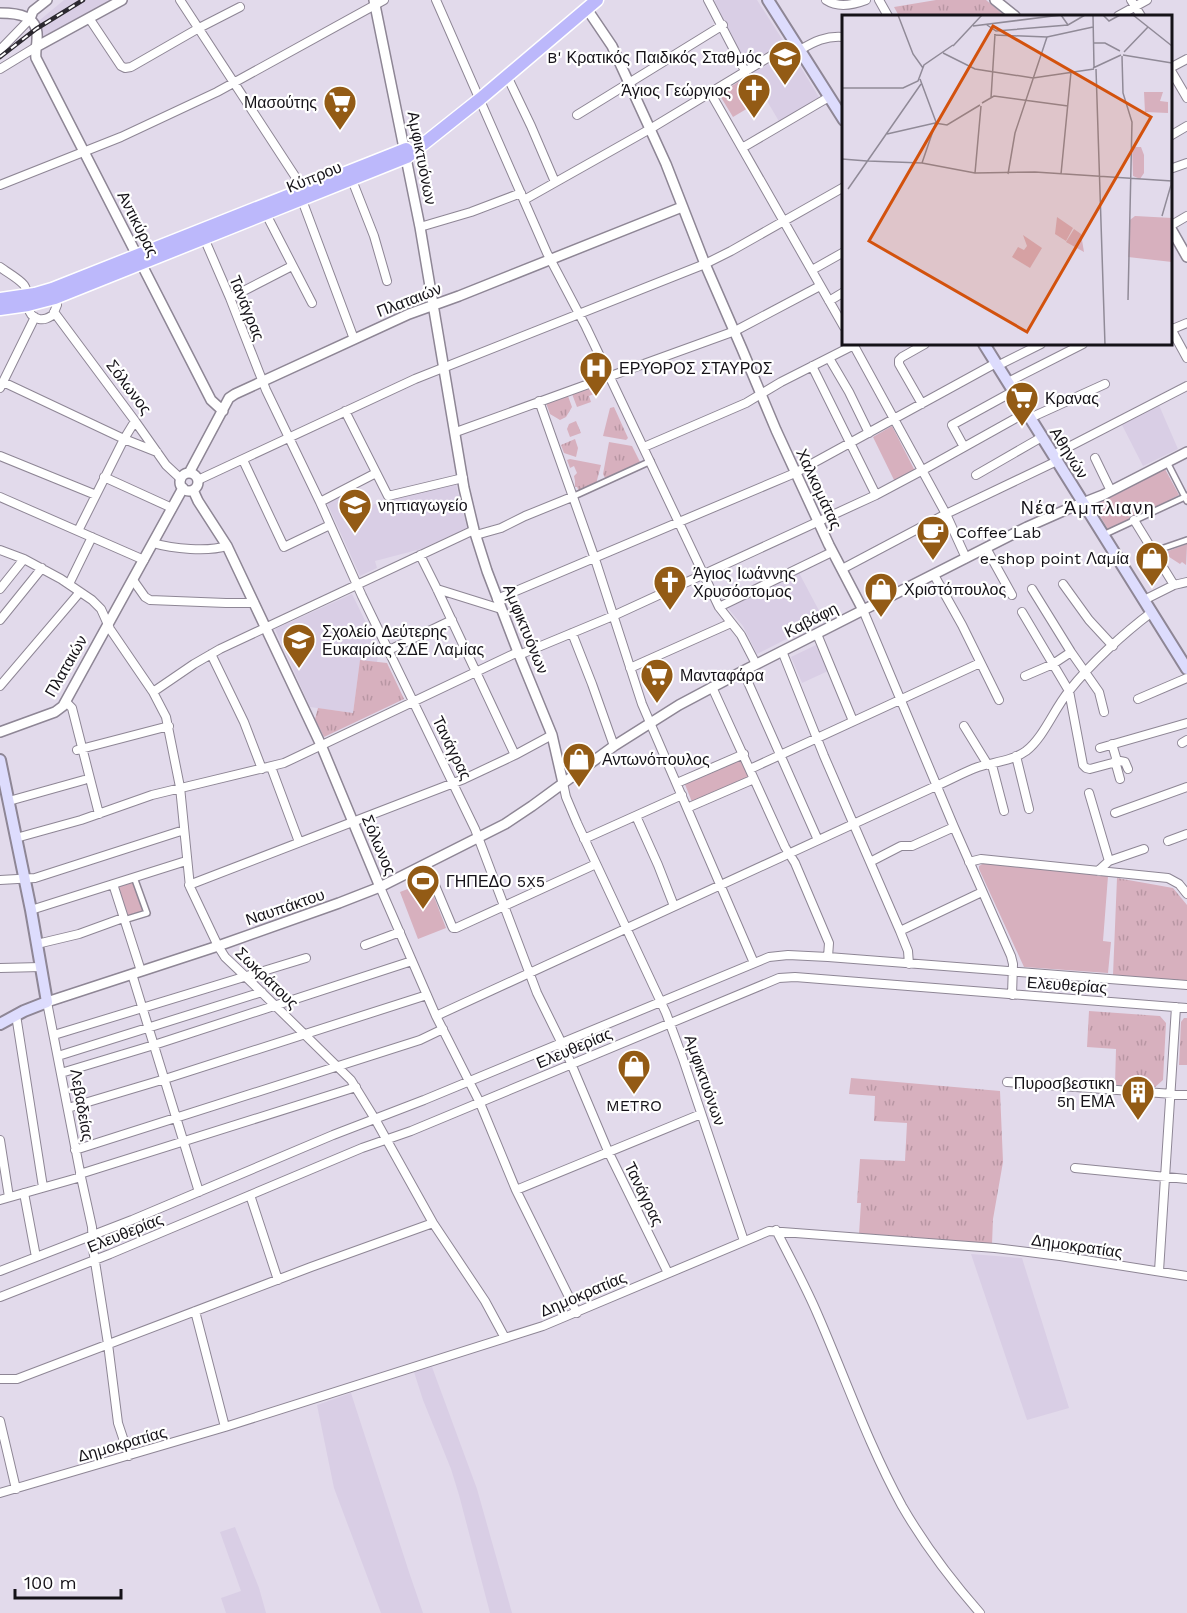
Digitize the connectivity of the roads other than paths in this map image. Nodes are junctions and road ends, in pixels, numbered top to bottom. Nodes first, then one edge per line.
1 (47, 0) edge
2 (122, 0) edge
3 (180, 0) edge
4 (436, 0) edge
5 (597, 0) edge
6 (708, 0) edge
7 (768, 0) edge
8 (826, 0) edge
9 (866, 0) edge
10 (879, 0) edge
11 (1147, 0) edge
12 (998, 1) edge
13 (378, 2) edge
14 (1133, 3) edge
15 (585, 4) edge
16 (240, 7) dead end
17 (0, 13) edge
18 (887, 15) edge
19 (1014, 15) edge
20 (1119, 15) edge
21 (89, 18) junction
22 (30, 19) junction
23 (723, 25) junction
24 (199, 28) junction
25 (842, 37) edge
26 (797, 46) junction
27 (36, 47) junction
28 (0, 50) edge
29 (1187, 58) edge
30 (1172, 67) edge
31 (0, 69) edge
32 (745, 71) junction
33 (1172, 72) edge
34 (507, 76) junction
35 (234, 83) junction
36 (629, 84) junction
37 (710, 92) junction
38 (478, 96) junction
39 (829, 97) junction
40 (1187, 98) edge
41 (577, 115) dead end
42 (842, 118) edge
43 (1187, 126) edge
44 (650, 129) junction
45 (1172, 135) edge
46 (742, 148) junction
47 (84, 152) junction
48 (406, 153) junction
49 (1187, 163) edge
50 (1172, 168) edge
51 (352, 180) junction
52 (555, 182) junction
53 (0, 185) edge
54 (842, 187) edge
55 (303, 195) junction
56 (523, 196) junction
57 (682, 207) junction
58 (266, 214) junction
59 (1187, 216) edge
60 (783, 222) junction
61 (1172, 225) edge
62 (420, 227) junction
63 (1172, 230) edge
64 (204, 238) junction
65 (842, 253) edge
66 (1187, 257) edge
67 (139, 259) junction
68 (550, 260) junction
69 (705, 264) junction
70 (292, 266) junction
71 (0, 267) edge
72 (812, 270) junction
73 (387, 281) dead end
74 (820, 286) junction
75 (842, 293) edge
76 (50, 295) junction
77 (230, 298) junction
78 (0, 299) edge
79 (28, 300) junction
80 (829, 301) junction
81 (312, 303) dead end
82 (434, 304) junction
83 (0, 309) edge
84 (54, 312) junction
85 (579, 314) junction
86 (35, 317) junction
87 (1187, 323) edge
88 (842, 325) edge
89 (1172, 329) edge
90 (735, 331) junction
91 (1172, 331) edge
92 (354, 339) junction
93 (851, 345) edge
94 (854, 345) edge
95 (923, 345) edge
96 (985, 345) edge
97 (1039, 345) edge
98 (1081, 345) edge
99 (829, 358) junction
100 (1187, 358) edge
101 (997, 364) junction
102 (812, 366) junction
103 (445, 367) junction
104 (609, 377) junction
105 (262, 381) junction
106 (1105, 384) dead end
107 (2, 385) edge
108 (1011, 386) junction
109 (1187, 386) edge
110 (761, 394) junction
111 (539, 401) junction
112 (922, 404) junction
113 (223, 411) junction
114 (345, 411) junction
115 (1028, 415) junction
116 (894, 419) junction
117 (135, 421) junction
118 (456, 432) junction
119 (869, 433) junction
120 (1042, 437) junction
121 (289, 438) junction
122 (124, 439) junction
123 (849, 444) junction
124 (644, 447) junction
125 (964, 447) junction
126 (158, 452) junction
127 (1187, 452) edge
128 (0, 456) edge
129 (1055, 458) junction
130 (1095, 459) dead end
131 (243, 460) junction
132 (651, 462) junction
133 (1167, 462) junction
134 (923, 471) junction
135 (795, 472) junction
136 (189, 473) junction
137 (376, 473) junction
138 (976, 475) dead end
139 (104, 477) junction
140 (463, 478) junction
141 (198, 480) junction
142 (185, 486) junction
143 (1111, 491) junction
144 (96, 495) junction
145 (876, 495) junction
146 (572, 497) junction
147 (1186, 498) edge
148 (1, 499) edge
149 (320, 502) junction
150 (1083, 502) junction
151 (172, 507) junction
152 (946, 514) junction
153 (1134, 520) junction
154 (818, 522) junction
155 (679, 523) junction
156 (330, 525) junction
157 (78, 531) junction
158 (475, 532) junction
159 (1103, 535) junction
160 (92, 537) junction
161 (1187, 540) edge
162 (153, 543) junction
163 (227, 546) junction
164 (986, 548) junction
165 (832, 552) junction
166 (1155, 552) junction
167 (2, 554) edge
168 (420, 555) junction
169 (595, 558) junction
170 (966, 558) junction
171 (24, 559) junction
172 (144, 560) junction
173 (42, 568) junction
174 (842, 569) junction
175 (704, 575) junction
176 (934, 575) junction
177 (133, 580) junction
178 (1187, 582) edge
179 (69, 584) junction
180 (1063, 584) dead end
181 (357, 585) junction
182 (1174, 585) junction
183 (0, 589) edge
184 (437, 589) junction
185 (1032, 589) dead end
186 (80, 592) junction
187 (1012, 595) dead end
188 (497, 599) junction
189 (1144, 600) junction
190 (254, 603) junction
191 (719, 607) junction
192 (501, 609) junction
193 (863, 610) junction
194 (1022, 612) dead end
195 (1152, 612) junction
196 (613, 616) junction
197 (0, 620) edge
198 (452, 620) junction
199 (731, 623) junction
200 (108, 624) junction
201 (265, 627) junction
202 (572, 633) junction
203 (817, 634) junction
204 (1113, 646) junction
205 (389, 650) junction
206 (782, 651) junction
207 (1071, 652) junction
208 (518, 653) junction
209 (211, 654) junction
210 (980, 663) junction
211 (1185, 663) edge
212 (756, 664) junction
213 (1053, 664) junction
214 (630, 668) junction
215 (475, 671) junction
216 (743, 671) junction
217 (1085, 673) junction
218 (1025, 676) dead end
219 (1187, 678) edge
220 (0, 686) edge
221 (712, 687) junction
222 (1069, 691) junction
223 (153, 692) junction
224 (1138, 699) dead end
225 (414, 700) junction
226 (900, 700) junction
227 (999, 700) dead end
228 (66, 702) junction
229 (1104, 712) dead end
230 (853, 721) junction
231 (650, 722) junction
232 (1187, 723) edge
233 (169, 726) junction
234 (964, 726) dead end
235 (0, 732) edge
236 (552, 735) junction
237 (816, 738) junction
238 (1112, 744) junction
239 (321, 745) junction
240 (614, 746) junction
241 (1100, 748) dead end
242 (80, 749) junction
243 (744, 754) junction
244 (515, 755) junction
245 (781, 755) junction
246 (1016, 756) junction
247 (0, 760) edge
248 (1116, 761) junction
249 (990, 765) junction
250 (271, 767) junction
251 (262, 769) junction
252 (750, 769) junction
253 (1128, 770) dead end
254 (754, 778) junction
255 (1120, 779) dead end
256 (84, 780) dead end
257 (453, 783) junction
258 (563, 783) junction
259 (676, 783) junction
260 (936, 786) junction
261 (180, 787) junction
262 (1187, 787) edge
263 (1089, 792) dead end
264 (681, 795) junction
265 (9, 801) junction
266 (687, 808) junction
267 (1029, 809) dead end
268 (1004, 811) dead end
269 (1115, 813) dead end
270 (99, 814) junction
271 (636, 816) junction
272 (352, 822) junction
273 (853, 824) junction
274 (954, 827) junction
275 (184, 830) junction
276 (1187, 834) edge
277 (16, 838) junction
278 (478, 838) junction
279 (584, 839) junction
280 (818, 840) junction
281 (1168, 841) dead end
282 (298, 842) junction
283 (1144, 849) dead end
284 (788, 853) junction
285 (186, 861) junction
286 (1110, 861) junction
287 (870, 862) junction
288 (969, 862) junction
289 (426, 864) junction
290 (596, 864) junction
291 (1098, 871) junction
292 (134, 877) junction
293 (0, 880) edge
294 (25, 880) junction
295 (113, 884) junction
296 (189, 885) junction
297 (720, 885) junction
298 (380, 887) junction
299 (982, 892) junction
300 (1187, 894) edge
301 (504, 906) junction
302 (674, 906) junction
303 (31, 910) junction
304 (124, 919) junction
305 (626, 928) junction
306 (900, 931) junction
307 (400, 932) junction
308 (37, 944) junction
309 (365, 945) dead end
310 (218, 946) junction
311 (828, 957) junction
312 (306, 958) dead end
313 (412, 961) junction
314 (754, 963) junction
315 (909, 964) junction
316 (41, 967) junction
317 (0, 968) edge
318 (1013, 972) junction
319 (137, 973) junction
320 (529, 973) junction
321 (245, 976) junction
322 (1187, 985) edge
323 (262, 992) junction
324 (427, 995) junction
325 (1012, 995) junction
326 (661, 1000) junction
327 (47, 1002) junction
328 (276, 1005) junction
329 (1176, 1007) junction
330 (143, 1008) junction
331 (1187, 1008) edge
332 (16, 1015) junction
333 (436, 1016) junction
334 (670, 1023) junction
335 (0, 1024) edge
336 (149, 1028) junction
337 (443, 1029) junction
338 (306, 1034) junction
339 (54, 1035) junction
340 (562, 1043) junction
341 (154, 1045) junction
342 (58, 1056) junction
343 (571, 1064) junction
344 (338, 1066) junction
345 (61, 1072) junction
346 (165, 1079) junction
347 (470, 1081) junction
348 (1007, 1082) dead end
349 (356, 1088) junction
350 (1170, 1094) junction
351 (1187, 1095) edge
352 (480, 1103) junction
353 (68, 1107) junction
354 (701, 1114) junction
355 (176, 1117) junction
356 (375, 1119) junction
357 (387, 1140) junction
358 (184, 1142) junction
359 (0, 1143) edge
360 (75, 1149) junction
361 (608, 1151) junction
362 (1075, 1168) dead end
363 (80, 1175) junction
364 (1165, 1177) junction
365 (1187, 1179) edge
366 (43, 1187) junction
367 (516, 1190) junction
368 (200, 1192) junction
369 (24, 1193) junction
370 (250, 1196) junction
371 (9, 1197) junction
372 (0, 1200) edge
373 (433, 1223) junction
374 (776, 1230) junction
375 (92, 1236) junction
376 (744, 1240) junction
377 (36, 1257) junction
378 (95, 1260) junction
379 (0, 1271) edge
380 (1159, 1271) junction
381 (668, 1273) junction
382 (1187, 1276) edge
383 (278, 1280) junction
384 (0, 1297) edge
385 (195, 1311) junction
386 (577, 1312) junction
387 (505, 1338) junction
388 (108, 1344) junction
389 (0, 1379) edge
390 (0, 1420) edge
391 (225, 1427) junction
392 (129, 1456) junction
393 (16, 1489) junction
394 (0, 1493) edge
395 (980, 1613) edge

1 - 22 street
2 - 21 street
3 - 24 street
4 - 38 street
5 - 15 main road, Κύπρου
6 - 23 street
7 - 26 main road
8 - 9 street
10 - 18 street
11 - 14 street
12 - 19 street
13 - 35 street
13 - 48 street, Αμφικτυόνων
14 - 20 street
15 - 34 main road, Κύπρου
15 - 36 street, Χαλκομάτας
15 - 38 main road, Κύπρου
16 - 24 street
17 - 22 street
21 - 24 street
21 - 27 street
22 - 27 street, Αντικύρας
22 - 28 street
23 - 32 street
23 - 36 street
24 - 35 street
25 - 26 street
26 - 32 street
26 - 39 main road
27 - 31 street
27 - 47 street, Αντικύρας
29 - 30 street
32 - 37 street
33 - 40 street
34 - 38 main road, Κύπρου
34 - 52 street
35 - 47 street
35 - 55 street
36 - 41 street
36 - 44 street, Χαλκομάτας
37 - 44 street
37 - 46 street
38 - 48 main road, Κύπρου
38 - 56 street
39 - 42 main road
39 - 46 street
43 - 45 street
44 - 52 street
44 - 57 street, Χαλκομάτας
46 - 60 street
47 - 53 street
47 - 67 street, Αντικύρας
48 - 51 main road, Κύπρου
48 - 55 main road, Κύπρου
48 - 62 street, Αμφικτυόνων
49 - 50 street
51 - 55 main road, Κύπρου
51 - 73 street
52 - 56 street
54 - 60 street
55 - 58 main road, Κύπρου
55 - 67 main road, Κύπρου
55 - 92 street
56 - 62 street
56 - 68 street
57 - 68 street, Πλαταιών
57 - 69 street, Χαλκομάτας
58 - 64 main road, Κύπρου
58 - 70 street
59 - 61 street
60 - 69 street
60 - 72 street
62 - 82 street, Αμφικτυόνων
63 - 66 street
64 - 67 main road, Κύπρου
64 - 77 street, Τανάγρας
65 - 72 street
67 - 76 main road, Κύπρου
67 - 113 street, Αντικύρας
68 - 82 street, Πλαταιών
68 - 85 street
69 - 85 street
69 - 90 street, Χαλκομάτας
70 - 77 street
70 - 81 street
71 - 79 street
72 - 74 street
74 - 80 street
74 - 90 street
75 - 80 street
76 - 79 main road, Κύπρου
76 - 84 street
77 - 105 street, Τανάγρας
78 - 79 main road, Κύπρου
79 - 83 main road, Κύπρου
79 - 86 street
80 - 88 street
82 - 92 street, Πλαταιών
82 - 103 street, Αμφικτυόνων
84 - 86 street
84 - 117 street, Σόλωνος
85 - 103 street
85 - 104 street
86 - 107 street
87 - 89 street
90 - 104 street
90 - 110 street, Χαλκομάτας
91 - 100 street
92 - 105 street, Πλαταιών
93 - 99 street
94 - 116 street
95 - 112 street
96 - 101 main road, Αθηνών
97 - 101 street
98 - 108 street
99 - 102 street
99 - 119 street
101 - 108 main road, Αθηνών
101 - 112 street
102 - 110 street
102 - 123 street
103 - 114 street
103 - 118 street, Αμφικτυόνων
104 - 111 street
104 - 124 street
105 - 113 street, Πλαταιών
105 - 121 street, Τανάγρας
106 - 115 street
107 - 122 street
108 - 115 main road, Αθηνών
108 - 125 street
109 - 129 street
110 - 124 street
110 - 135 street, Χαλκομάτας
111 - 118 street
111 - 146 street
112 - 116 street
113 - 136 street, Πλαταιών
114 - 121 street
114 - 137 street
115 - 120 main road, Αθηνών
115 - 125 street
116 - 119 street
116 - 134 street
117 - 122 street
117 - 126 street, Σόλωνος
118 - 140 street, Αμφικτυόνων
119 - 123 street
120 - 129 main road, Αθηνών
120 - 138 street
121 - 131 street
121 - 149 street, Τανάγρας
122 - 126 street
122 - 139 street
123 - 135 street
123 - 145 street
124 - 132 street
125 - 134 street
126 - 142 street, Σόλωνος
127 - 133 street, Καβάφη
128 - 144 street
129 - 150 main road, Αθηνών
129 - 152 street
130 - 143 street
131 - 141 street
131 - 156 street
132 - 146 street
132 - 155 street
133 - 143 street, Καβάφη
133 - 147 street
134 - 145 street
134 - 152 street
135 - 154 street, Χαλκομάτας
135 - 155 street
136 - 141 street
136 - 142 street
137 - 140 street
137 - 149 street
139 - 144 street
139 - 151 street
140 - 158 street, Αμφικτυόνων
141 - 142 street, Πλαταιών
142 - 151 street, Πλαταιών
142 - 163 street, Σόλωνος
143 - 150 street, Καβάφη
144 - 157 street
145 - 154 street
146 - 158 street
146 - 169 street
147 - 153 street
148 - 157 street
149 - 156 street, Τανάγρας
150 - 159 main road, Αθηνών
150 - 164 street, Καβάφη
151 - 162 street, Πλαταιών
152 - 170 street
152 - 174 street
153 - 159 street
153 - 166 street
154 - 165 street, Χαλκομάτας
154 - 175 street
155 - 169 street
155 - 175 street
156 - 181 street, Τανάγρας
157 - 160 street
158 - 168 street
158 - 188 street, Αμφικτυόνων
159 - 189 main road, Αθηνών
160 - 172 street
160 - 179 street
161 - 166 street
162 - 163 street
162 - 172 street, Πλαταιών
163 - 190 street, Σόλωνος
164 - 170 street, Καβάφη
164 - 187 street
165 - 174 street, Χαλκομάτας
165 - 191 street
166 - 182 street
167 - 171 street, Σωκράτους
168 - 181 street
168 - 184 street
169 - 188 street
169 - 196 street
170 - 176 street, Καβάφη
171 - 173 street, Σωκράτους
171 - 183 street
172 - 177 street, Πλαταιών
173 - 179 street, Σωκράτους
173 - 197 street
174 - 193 street, Χαλκομάτας
175 - 191 street
175 - 196 street
176 - 193 street, Καβάφη
176 - 210 street
177 - 190 street
177 - 200 street, Πλαταιών
178 - 182 street
179 - 186 street, Σωκράτους
180 - 204 street
181 - 201 street
181 - 205 street, Τανάγρας
182 - 189 street
184 - 192 street
184 - 198 street
185 - 207 street
186 - 200 street, Σωκράτους
186 - 220 street
188 - 192 street, Αμφικτυόνων
189 - 195 main road, Αθηνών
190 - 201 street, Σόλωνος
191 - 199 street
192 - 208 street, Αμφικτυόνων
193 - 203 street, Καβάφη
193 - 226 street, Χαλκομάτας
194 - 213 street
195 - 204 street
195 - 211 main road, Αθηνών
196 - 202 street
196 - 214 street
198 - 205 street
198 - 215 street
199 - 212 street
199 - 214 street
200 - 223 street, Σωκράτους
200 - 228 street, Πλαταιών
201 - 209 street
201 - 239 street, Σόλωνος
202 - 208 street
202 - 240 street
203 - 206 street, Καβάφη
203 - 230 street
204 - 217 street
205 - 225 street, Τανάγρας
206 - 212 street, Καβάφη
206 - 237 street
207 - 213 street
207 - 217 street
208 - 215 street
208 - 236 street, Αμφικτυόνων
209 - 223 street
209 - 251 street
210 - 226 street
210 - 227 street
212 - 216 street, Καβάφη
213 - 218 street
213 - 222 street
214 - 231 street
215 - 225 street
215 - 244 street
216 - 221 street, Καβάφη
216 - 245 street
217 - 222 street
217 - 229 street
219 - 224 street
221 - 231 street, Καβάφη
221 - 243 street
222 - 246 street
222 - 248 street
223 - 233 street, Σωκράτους
225 - 239 street
225 - 257 street, Τανάγρας
226 - 230 street
226 - 260 street, Χαλκομάτας
228 - 235 street, Πλαταιών
228 - 242 street
230 - 237 street
231 - 240 street, Καβάφη
231 - 259 street
232 - 238 street
233 - 242 street
233 - 261 street, Σωκράτους
234 - 249 street
236 - 244 street
236 - 258 street, Αμφικτυόνων
237 - 245 street
237 - 273 street
238 - 241 street
238 - 248 street
239 - 250 street
239 - 272 street, Σόλωνος
240 - 258 street, Καβάφη
242 - 270 street
243 - 252 street
243 - 259 street
244 - 257 street
245 - 252 street
245 - 280 street
246 - 249 street
246 - 267 street
247 - 265 main road, Λεβαδείας
248 - 253 street
248 - 255 street
249 - 260 street
249 - 268 street
250 - 251 street
250 - 282 street
251 - 261 street
252 - 254 street
254 - 266 street
254 - 284 street
256 - 265 street
257 - 272 street
257 - 278 street, Τανάγρας
258 - 278 street, Ναυπάκτου
258 - 279 street, Αμφικτυόνων
259 - 264 street
260 - 273 street
260 - 274 street, Χαλκομάτας
261 - 270 street
261 - 275 street, Σωκράτους
262 - 269 street
263 - 286 street
264 - 266 street
264 - 271 street
265 - 277 main road, Λεβαδείας
266 - 297 street
270 - 277 street
271 - 279 street
271 - 302 street
272 - 282 street
272 - 298 street, Σόλωνος
273 - 280 street
273 - 287 street
274 - 287 street
274 - 288 street, Χαλκομάτας
275 - 285 street, Σωκράτους
275 - 294 street
276 - 281 street
277 - 294 main road, Λεβαδείας
278 - 289 street, Ναυπάκτου
278 - 301 street, Τανάγρας
279 - 290 street, Αμφικτυόνων
280 - 284 street
282 - 296 street
283 - 286 street
284 - 297 street
284 - 311 street
285 - 292 street
285 - 296 street, Σωκράτους
286 - 291 street
287 - 306 street
288 - 291 street
288 - 299 street, Χαλκομάτας
289 - 298 street, Ναυπάκτου
289 - 301 street
290 - 301 street
290 - 305 street, Αμφικτυόνων
291 - 300 street
292 - 295 street
292 - 304 street
293 - 294 street
294 - 303 main road, Λεβαδείας
295 - 303 street
295 - 304 street
296 - 310 street, Σωκράτους
297 - 302 street
297 - 314 street
298 - 307 street, Σόλωνος
298 - 310 street, Ναυπάκτου
299 - 306 street
299 - 318 street, Χαλκομάτας
301 - 320 street, Τανάγρας
302 - 305 street
303 - 308 main road, Λεβαδείας
304 - 308 street
304 - 319 street
305 - 320 street
305 - 326 street, Αμφικτυόνων
306 - 315 street
307 - 309 street
307 - 313 street, Σόλωνος
308 - 316 main road, Λεβαδείας
310 - 319 street, Ναυπάκτου
310 - 321 street, Σωκράτους
311 - 314 street, Ελευθερίας
311 - 315 street, Ελευθερίας
312 - 321 street
313 - 324 street, Σόλωνος
313 - 328 street
314 - 326 street, Ελευθερίας
315 - 318 street, Ελευθερίας
316 - 317 street
316 - 327 main road, Λεβαδείας
318 - 322 street, Ελευθερίας
318 - 325 street, Χαλκομάτας
319 - 327 street, Ναυπάκτου
319 - 330 street
320 - 333 street
320 - 340 street, Τανάγρας
321 - 323 street, Σωκράτους
321 - 330 street
323 - 328 street, Σωκράτους
323 - 336 street
324 - 333 street, Σόλωνος
324 - 338 street
325 - 329 street, Ελευθερίας
325 - 334 street, Ελευθερίας
326 - 334 street, Αμφικτυόνων
326 - 340 street, Ελευθερίας
327 - 332 main road, Ναυπάκτου
327 - 339 street, Λεβαδείας
328 - 338 street, Σωκράτους
328 - 341 street
329 - 331 street, Ελευθερίας
329 - 350 street
330 - 336 street
330 - 339 street
332 - 335 main road, Ναυπάκτου
332 - 366 street
333 - 337 street, Σόλωνος
334 - 343 street, Ελευθερίας
334 - 354 street, Αμφικτυόνων
336 - 341 street
336 - 342 street
337 - 344 street
337 - 347 street, Σόλωνος
338 - 344 street, Σωκράτους
338 - 346 street
339 - 342 street, Λεβαδείας
340 - 343 street, Τανάγρας
340 - 347 street, Ελευθερίας
341 - 345 street
341 - 346 street
342 - 345 street, Λεβαδείας
343 - 352 street, Ελευθερίας
343 - 361 street, Τανάγρας
344 - 349 street, Σωκράτους
344 - 355 street
345 - 353 street, Λεβαδείας
346 - 353 street
346 - 355 street
347 - 352 street, Σόλωνος
347 - 356 street, Ελευθερίας
348 - 350 street
349 - 356 street, Σωκράτους
349 - 358 street
350 - 351 street
350 - 364 street
352 - 357 street, Ελευθερίας
352 - 367 street, Σόλωνος
353 - 360 street, Λεβαδείας
354 - 361 street
354 - 376 street, Αμφικτυόνων
355 - 358 street
355 - 360 street
356 - 357 street, Σωκράτους
356 - 368 street, Ελευθερίας
357 - 370 street, Ελευθερίας
357 - 373 street, Σωκράτους
358 - 363 street
358 - 368 street
359 - 371 street
360 - 363 street, Λεβαδείας
361 - 367 street
361 - 381 street, Τανάγρας
362 - 364 street
363 - 366 street
363 - 375 street, Λεβαδείας
364 - 365 street
364 - 380 street
366 - 369 street
367 - 386 street, Σόλωνος
368 - 375 street, Ελευθερίας
369 - 371 street
369 - 377 street
370 - 378 street, Ελευθερίας
370 - 383 street
371 - 372 street
373 - 383 street
373 - 387 street, Σωκράτους
374 - 376 street, Δημοκρατίας
374 - 380 street, Δημοκρατίας
374 - 395 street
375 - 377 street, Ελευθερίας
375 - 378 street, Λεβαδείας
376 - 381 street, Δημοκρατίας
377 - 379 street, Ελευθερίας
378 - 384 street, Ελευθερίας
378 - 388 street, Λεβαδείας
380 - 382 street, Δημοκρατίας
381 - 386 street, Δημοκρατίας
383 - 385 street
385 - 388 street
385 - 391 street
386 - 387 street, Δημοκρατίας
387 - 391 street, Δημοκρατίας
388 - 389 street
388 - 392 street, Λεβαδείας
390 - 393 street
391 - 392 street, Δημοκρατίας
392 - 393 street, Δημοκρατίας
393 - 394 street, Δημοκρατίας

